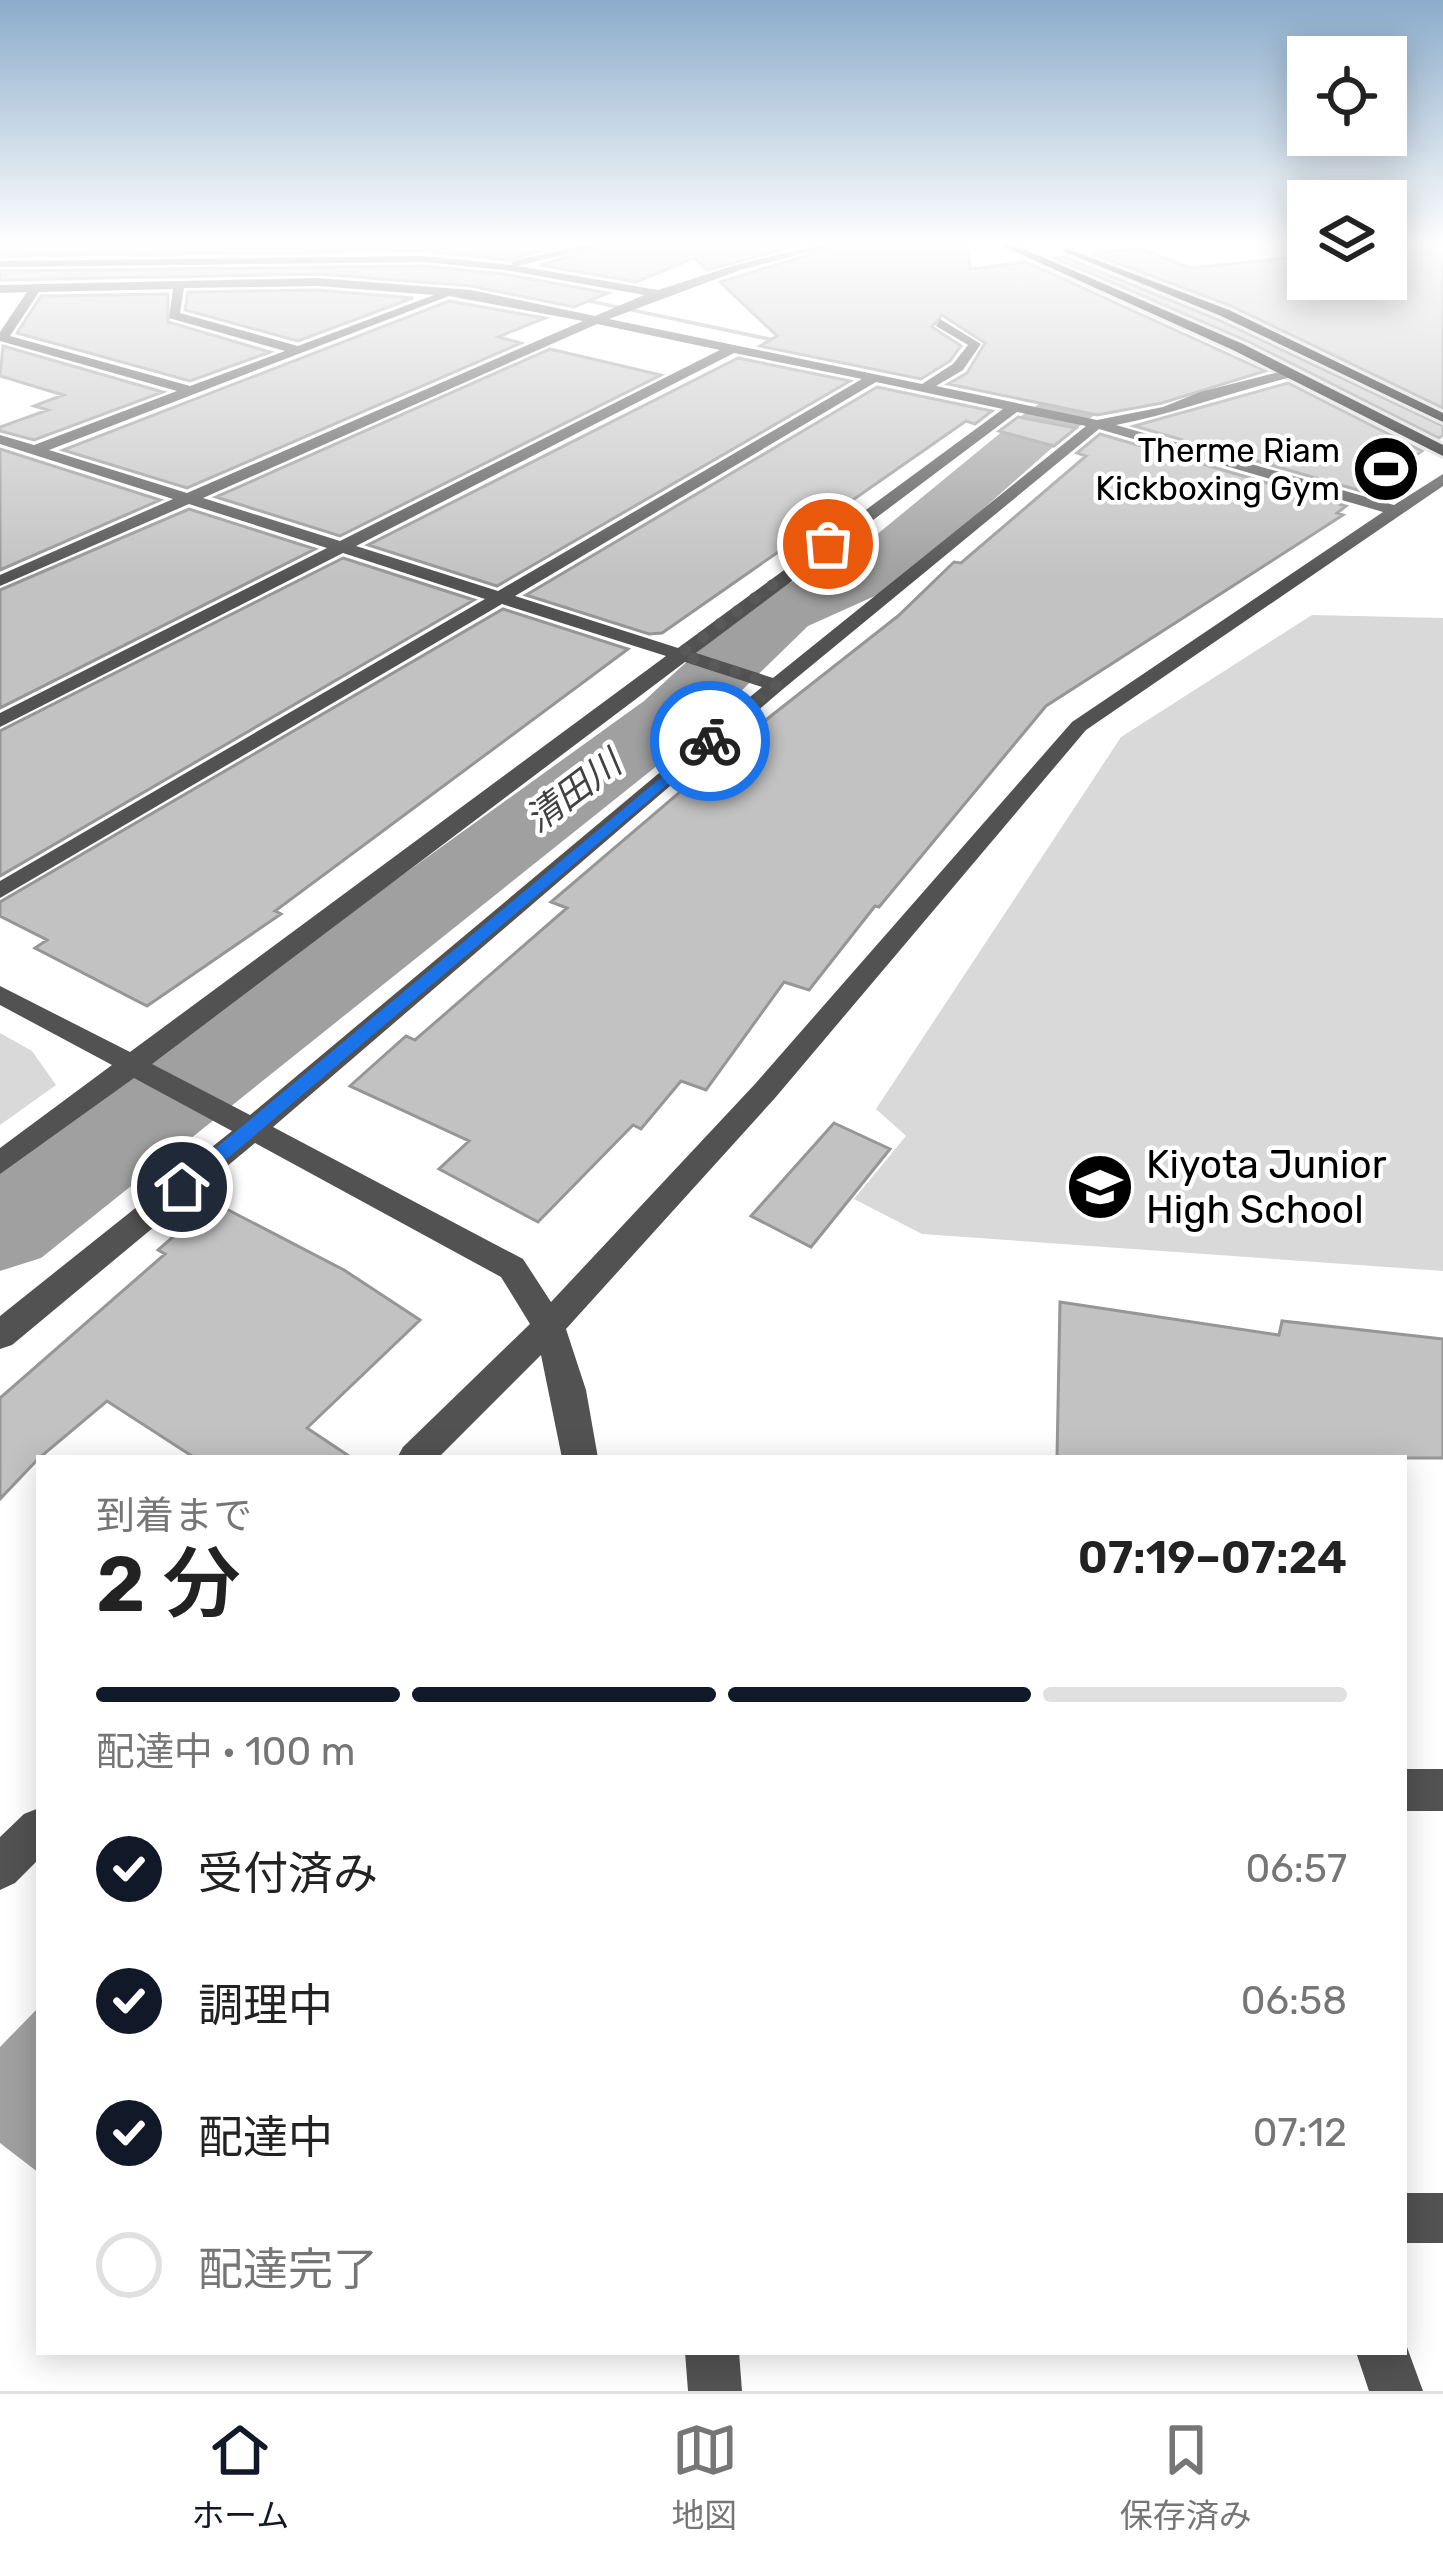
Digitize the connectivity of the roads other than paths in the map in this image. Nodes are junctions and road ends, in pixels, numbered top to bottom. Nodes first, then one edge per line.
1 (65, 356) edge
2 (283, 356) edge
3 (514, 356) edge
4 (716, 356) edge
5 (775, 356) edge
6 (966, 356) edge
7 (1252, 356) edge
8 (1312, 356) edge
9 (1291, 373) junction
10 (875, 376) junction
11 (933, 383) junction
12 (191, 391) junction
13 (1014, 407) junction
14 (1443, 418) edge
15 (1086, 422) junction
16 (0, 439) edge
17 (35, 450) junction
18 (1443, 451) edge
19 (1443, 479) edge
20 (190, 497) junction
21 (1393, 510) junction
22 (340, 544) junction
23 (0, 581) edge
24 (505, 595) junction
25 (690, 658) junction
26 (765, 681) junction
27 (0, 721) edge
28 (0, 891) edge
29 (0, 994) edge
30 (142, 1069) junction
31 (254, 1128) junction
32 (0, 1163) edge
33 (549, 1326) junction
34 (0, 1335) edge
35 (418, 1455) edge
36 (580, 1455) edge
37 (1407, 1790) edge
38 (1443, 1790) edge
39 (36, 1832) edge
40 (0, 1868) edge
41 (1407, 2218) edge
42 (1443, 2218) edge
43 (712, 2355) edge
44 (1384, 2355) edge
45 (715, 2391) edge
46 (1396, 2391) edge

1 - 12 street
2 - 12 street
3 - 20 street
4 - 22 street
5 - 10 street
6 - 11 street
7 - 9 main road
8 - 14 main road
9 - 15 street
9 - 18 main road
10 - 11 street
10 - 24 street
11 - 13 street
12 - 17 street
13 - 15 street
13 - 25 street
15 - 21 street
15 - 26 street
16 - 17 street
17 - 20 street
19 - 21 street
20 - 22 street
20 - 23 street
21 - 33 street
22 - 24 street
22 - 27 street
24 - 25 street
24 - 28 street
25 - 26 street
25 - 30 street
26 - 31 street
29 - 30 street
30 - 31 street
30 - 32 street
31 - 33 street
31 - 34 street
33 - 35 street
33 - 36 street
37 - 38 street
39 - 40 street
41 - 42 street
43 - 45 street
44 - 46 street

